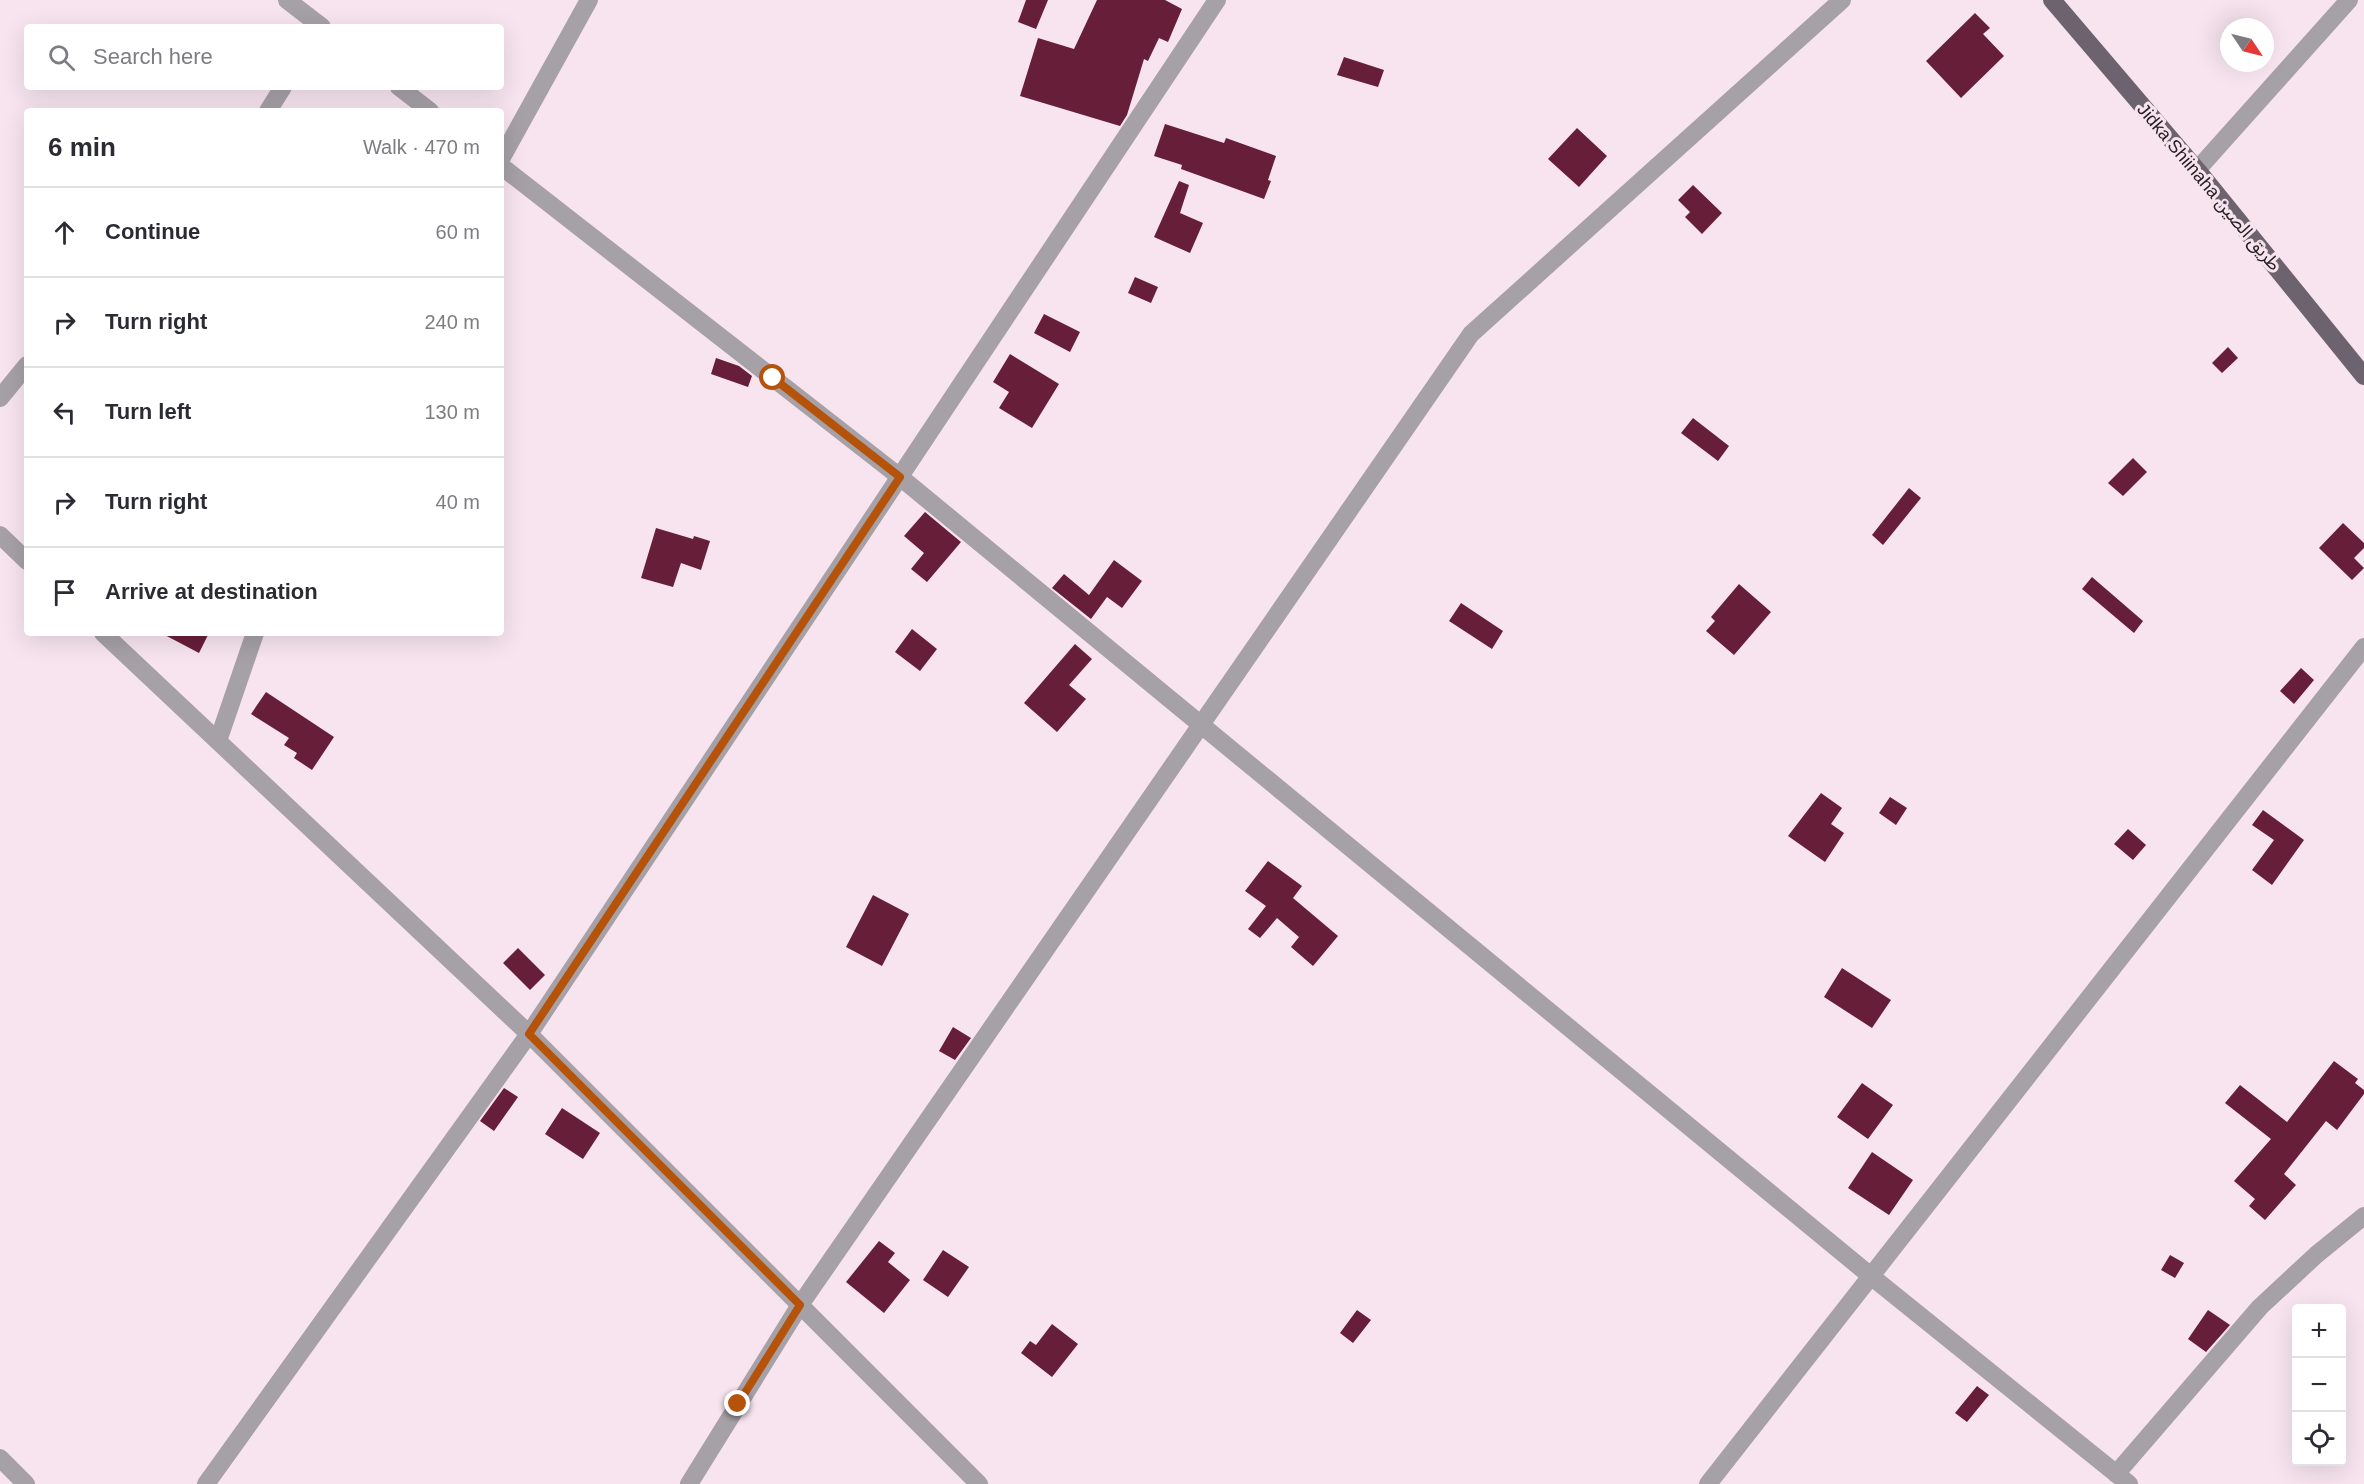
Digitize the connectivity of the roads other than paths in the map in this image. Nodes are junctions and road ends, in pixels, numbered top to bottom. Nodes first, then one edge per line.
1 (287, 0) edge
2 (589, 0) edge
3 (1216, 0) edge
4 (1842, 0) edge
5 (2052, 0) edge
6 (2349, 0) edge
7 (317, 24) edge
8 (281, 90) edge
9 (403, 90) edge
10 (270, 108) edge
11 (426, 108) edge
12 (504, 154) edge
13 (504, 168) edge
14 (2197, 170) junction
15 (24, 369) edge
16 (2364, 376) edge
17 (0, 398) edge
18 (900, 477) junction
19 (0, 536) edge
20 (24, 558) edge
21 (107, 636) edge
22 (254, 636) edge
23 (2364, 647) edge
24 (1201, 725) junction
25 (218, 741) junction
26 (529, 1034) junction
27 (2364, 1216) edge
28 (1872, 1276) junction
29 (800, 1305) junction
30 (0, 1458) edge
31 (2123, 1479) edge
32 (26, 1484) edge
33 (206, 1484) edge
34 (689, 1484) edge
35 (980, 1484) edge
36 (1708, 1484) edge

1 - 7 street
2 - 12 street
3 - 18 street
4 - 24 street
5 - 14 main road, Jidka Shiinaha طريق الصين
6 - 14 street
8 - 10 street
9 - 11 street
13 - 18 street
14 - 16 main road, Jidka Shiinaha طريق الصين
15 - 17 street
18 - 24 street
18 - 26 street
19 - 20 street
21 - 25 street
22 - 25 street
23 - 28 street
24 - 28 street
24 - 29 street
25 - 26 street
26 - 29 street
26 - 33 street
27 - 31 street
28 - 31 street
28 - 36 street
29 - 34 street
29 - 35 street
30 - 32 street

